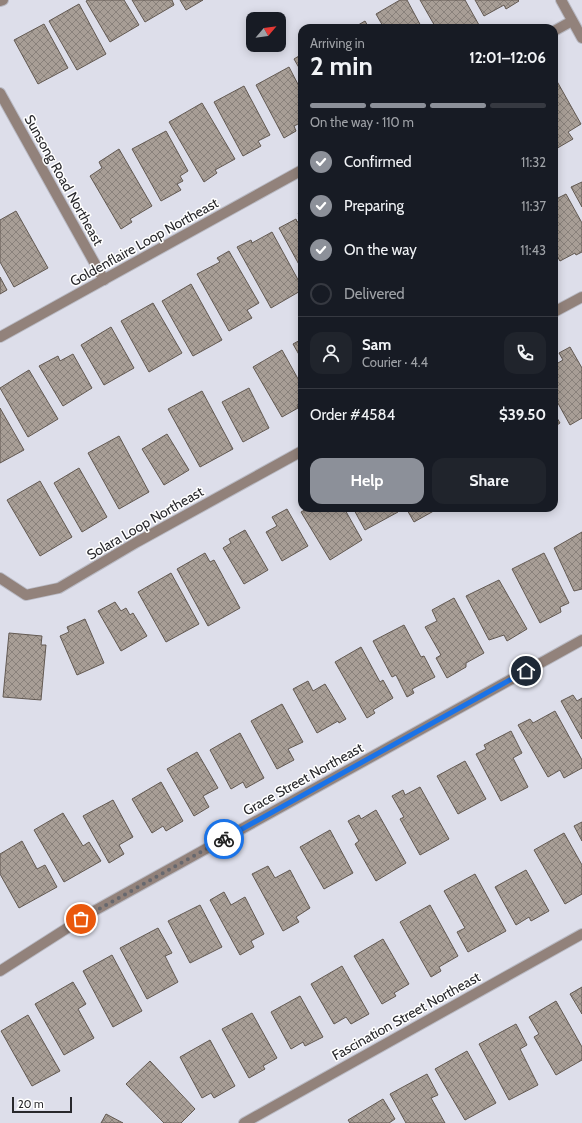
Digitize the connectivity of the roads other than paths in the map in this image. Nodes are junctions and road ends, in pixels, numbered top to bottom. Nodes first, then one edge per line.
1 (3, 0) edge
2 (561, 0) edge
3 (0, 2) edge
4 (572, 21) junction
5 (558, 29) edge
6 (582, 38) edge
7 (0, 93) edge
8 (298, 172) edge
9 (104, 280) junction
10 (582, 297) edge
11 (558, 310) edge
12 (0, 337) edge
13 (298, 453) edge
14 (0, 578) edge
15 (582, 640) edge
16 (582, 934) edge
17 (0, 971) edge
18 (244, 1123) edge

1 - 3 street
2 - 4 street
4 - 5 street
4 - 6 street
7 - 9 street, Sunsong Road Northeast
8 - 9 street, Goldenflaire Loop Northeast
9 - 12 street, Goldenflaire Loop Northeast
10 - 11 street
13 - 14 street, Solara Loop Northeast
15 - 17 street, Grace Street Northeast
16 - 18 street, Fascination Street Northeast

